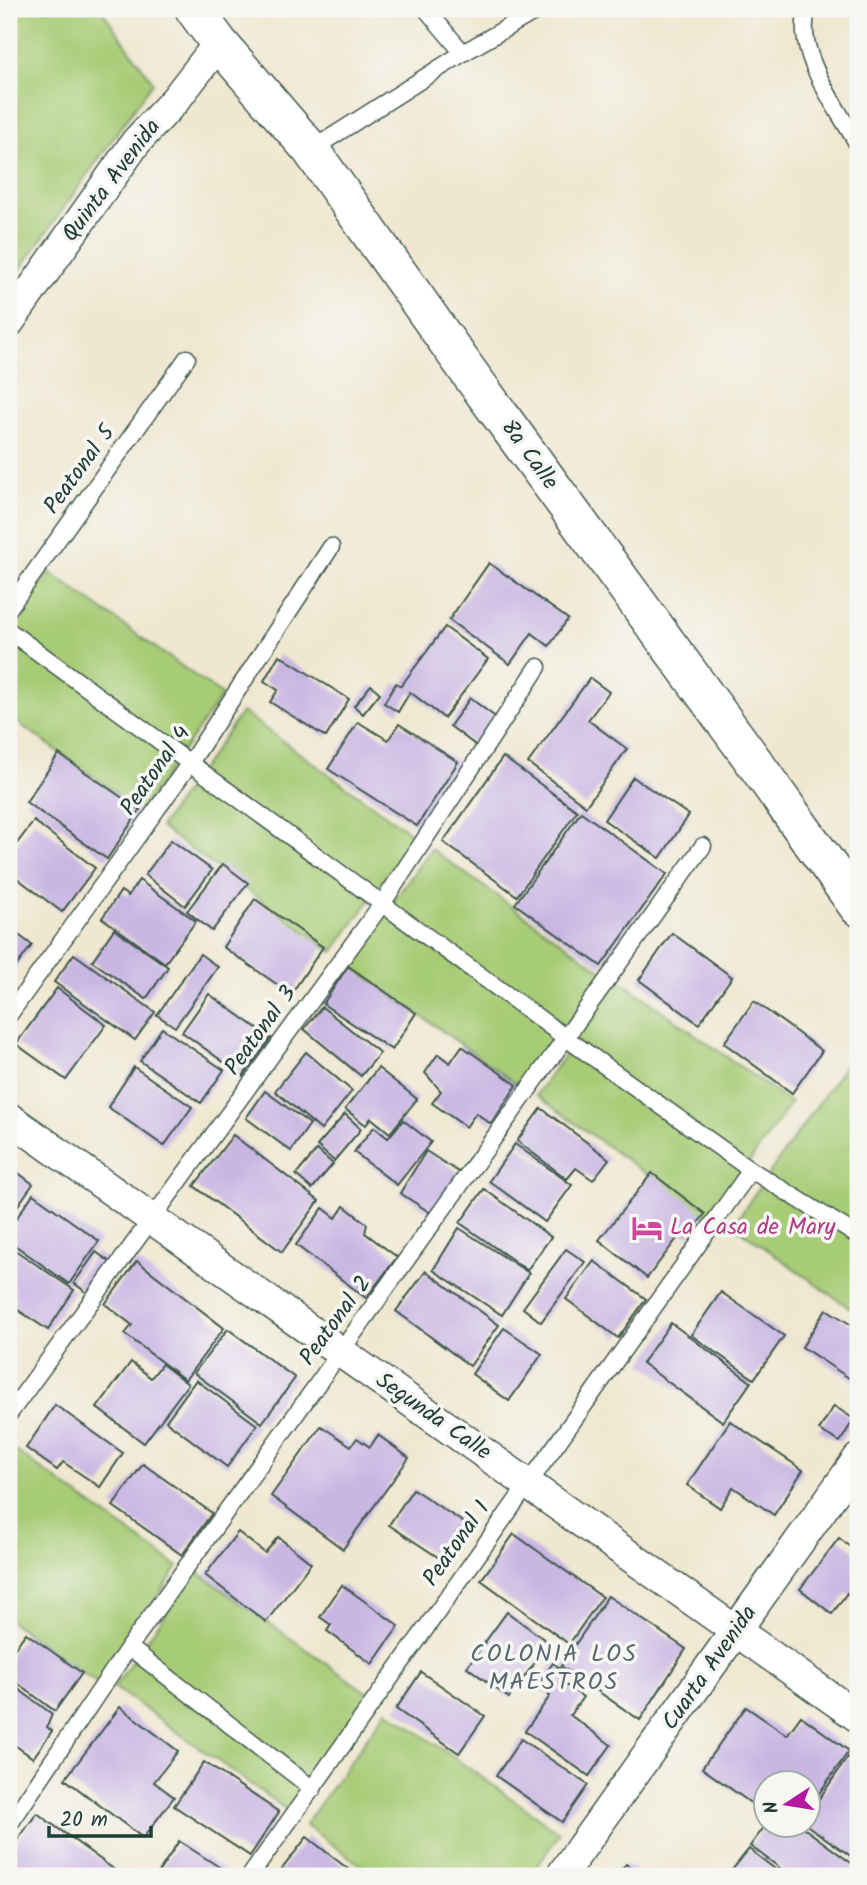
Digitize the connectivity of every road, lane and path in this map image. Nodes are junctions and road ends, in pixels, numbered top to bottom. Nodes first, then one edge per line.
1 (194, 9) edge
2 (426, 9) edge
3 (539, 9) edge
4 (808, 9) edge
5 (219, 43) junction
6 (463, 53) junction
7 (858, 145) edge
8 (311, 150) junction
9 (9, 322) edge
10 (187, 358) dead end
11 (331, 547) dead end
12 (9, 608) edge
13 (9, 631) edge
14 (538, 667) dead end
15 (190, 763) junction
16 (703, 846) dead end
17 (383, 902) junction
18 (858, 907) edge
19 (9, 1015) edge
20 (566, 1038) junction
21 (9, 1118) edge
22 (751, 1170) junction
23 (152, 1219) junction
24 (858, 1236) edge
25 (342, 1353) junction
26 (9, 1414) edge
27 (858, 1459) edge
28 (528, 1484) junction
29 (736, 1630) junction
30 (129, 1647) junction
31 (858, 1717) edge
32 (313, 1788) junction
33 (9, 1825) edge
34 (250, 1876) edge
35 (561, 1876) edge

1 - 5 street, 8a Calle
2 - 6 lane
3 - 6 lane
4 - 7 lane
5 - 8 street, 8a Calle
5 - 9 street, Quinta Avenida
6 - 8 lane
8 - 18 street, 8a Calle
10 - 12 lane, Peatonal 5
11 - 15 lane, Peatonal 4
13 - 15 lane
14 - 17 lane, Peatonal 3
15 - 17 lane
15 - 19 lane, Peatonal 4
16 - 20 lane, Peatonal 2
17 - 20 lane
17 - 23 lane, Peatonal 3
20 - 22 lane
20 - 25 lane, Peatonal 2
21 - 23 street, Segunda Calle
22 - 24 lane
22 - 28 lane, Peatonal 1
23 - 25 street, Segunda Calle
23 - 26 lane, Peatonal 3
25 - 28 street, Segunda Calle
25 - 30 lane, Peatonal 2
27 - 29 street, Cuarta Avenida
28 - 29 street, Segunda Calle
28 - 32 lane, Peatonal 1
29 - 31 street, Segunda Calle
29 - 35 street, Cuarta Avenida
30 - 32 lane
30 - 33 lane, Peatonal 2
32 - 34 lane, Peatonal 1

